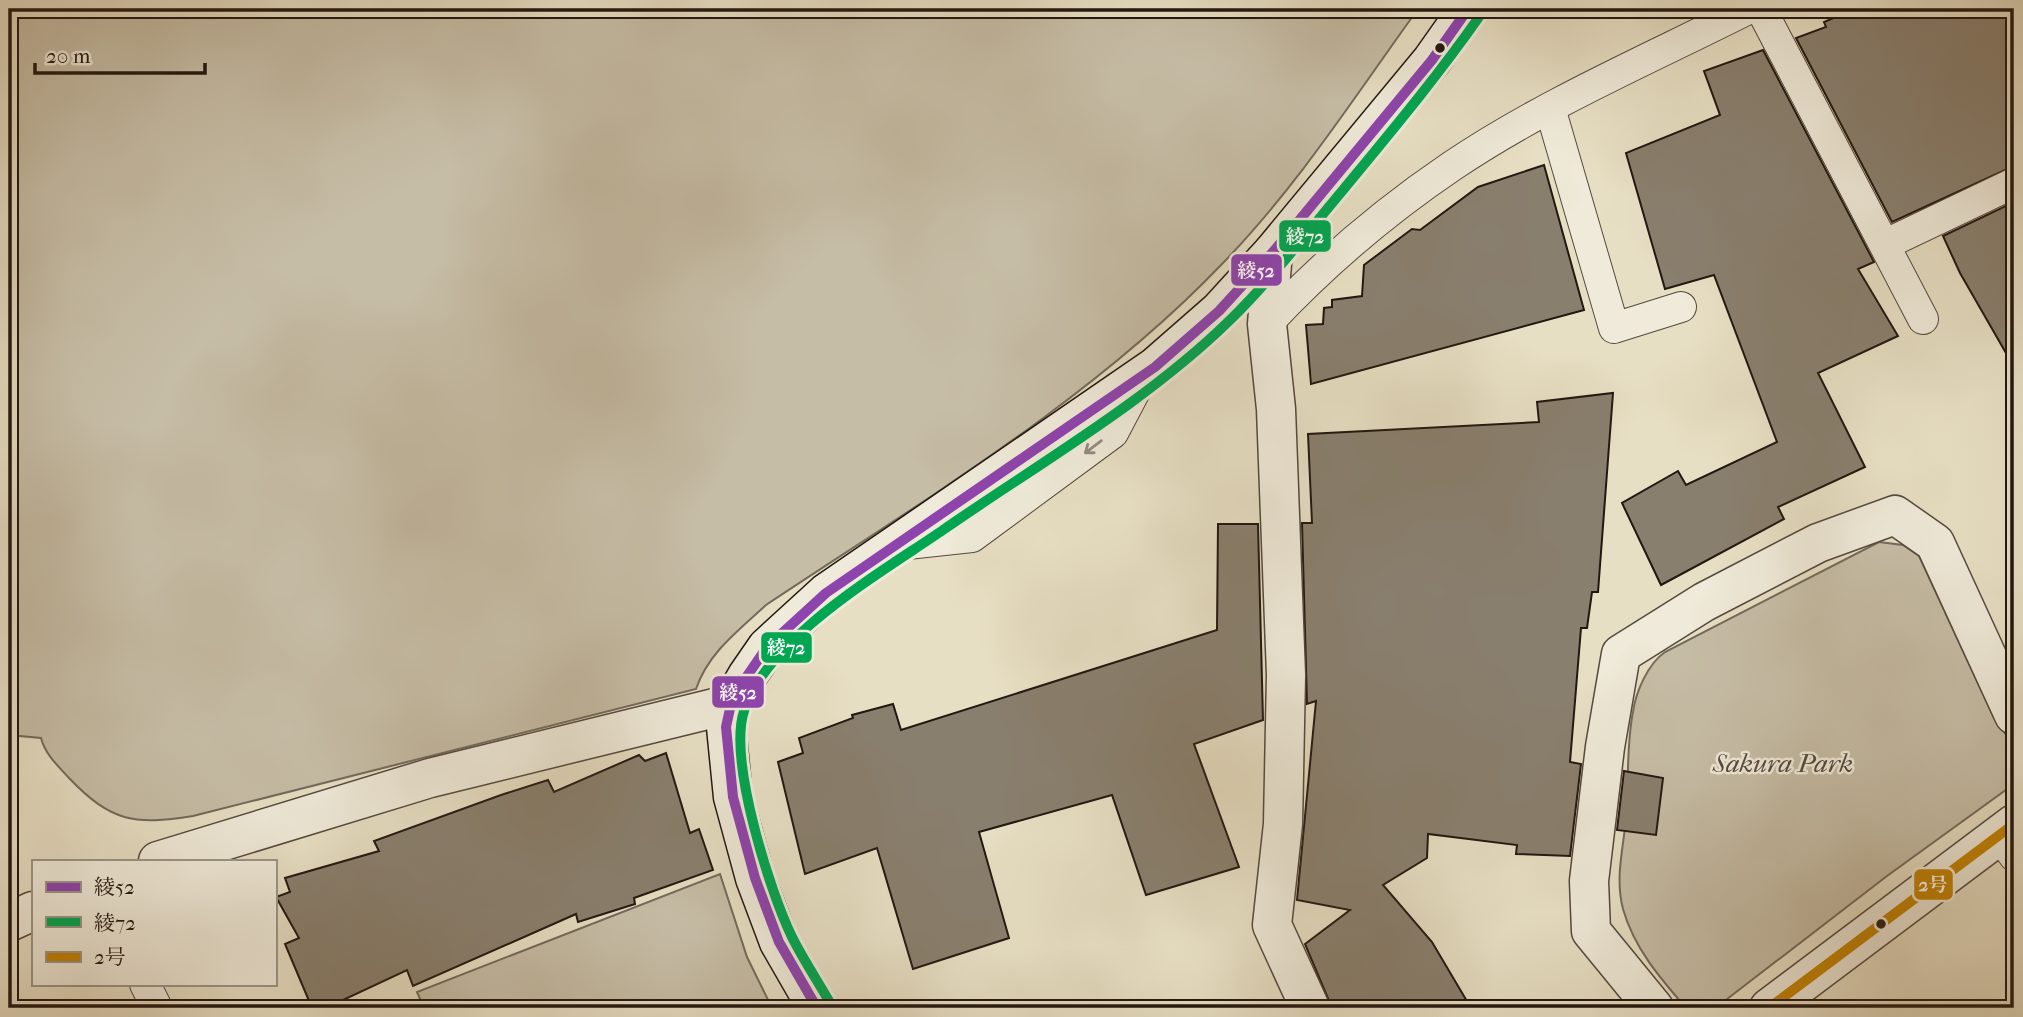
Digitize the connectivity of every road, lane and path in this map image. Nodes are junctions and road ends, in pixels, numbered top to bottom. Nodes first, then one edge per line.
1 (1468, 9) edge
2 (1748, 9) edge
3 (1761, 9) edge
4 (1550, 108) junction
5 (2014, 183) edge
6 (1886, 244) junction
7 (1273, 252) junction
8 (1681, 307) dead end
9 (1923, 319) dead end
10 (1267, 324) junction
11 (731, 704) junction
12 (2014, 715) edge
13 (2009, 838) edge
14 (161, 860) edge
15 (32, 911) edge
16 (9, 922) edge
17 (146, 986) edge
18 (157, 1008) edge
19 (817, 1008) edge
20 (1310, 1008) edge
21 (1654, 1008) edge
22 (1769, 1008) edge

1 - 7 street
2 - 4 lane
3 - 6 lane
4 - 8 lane
4 - 10 lane
5 - 6 lane
6 - 9 lane
7 - 10 street
7 - 11 street
10 - 20 street
11 - 14 street
11 - 19 street
12 - 21 street
13 - 22 street
15 - 16 street
17 - 18 lane

